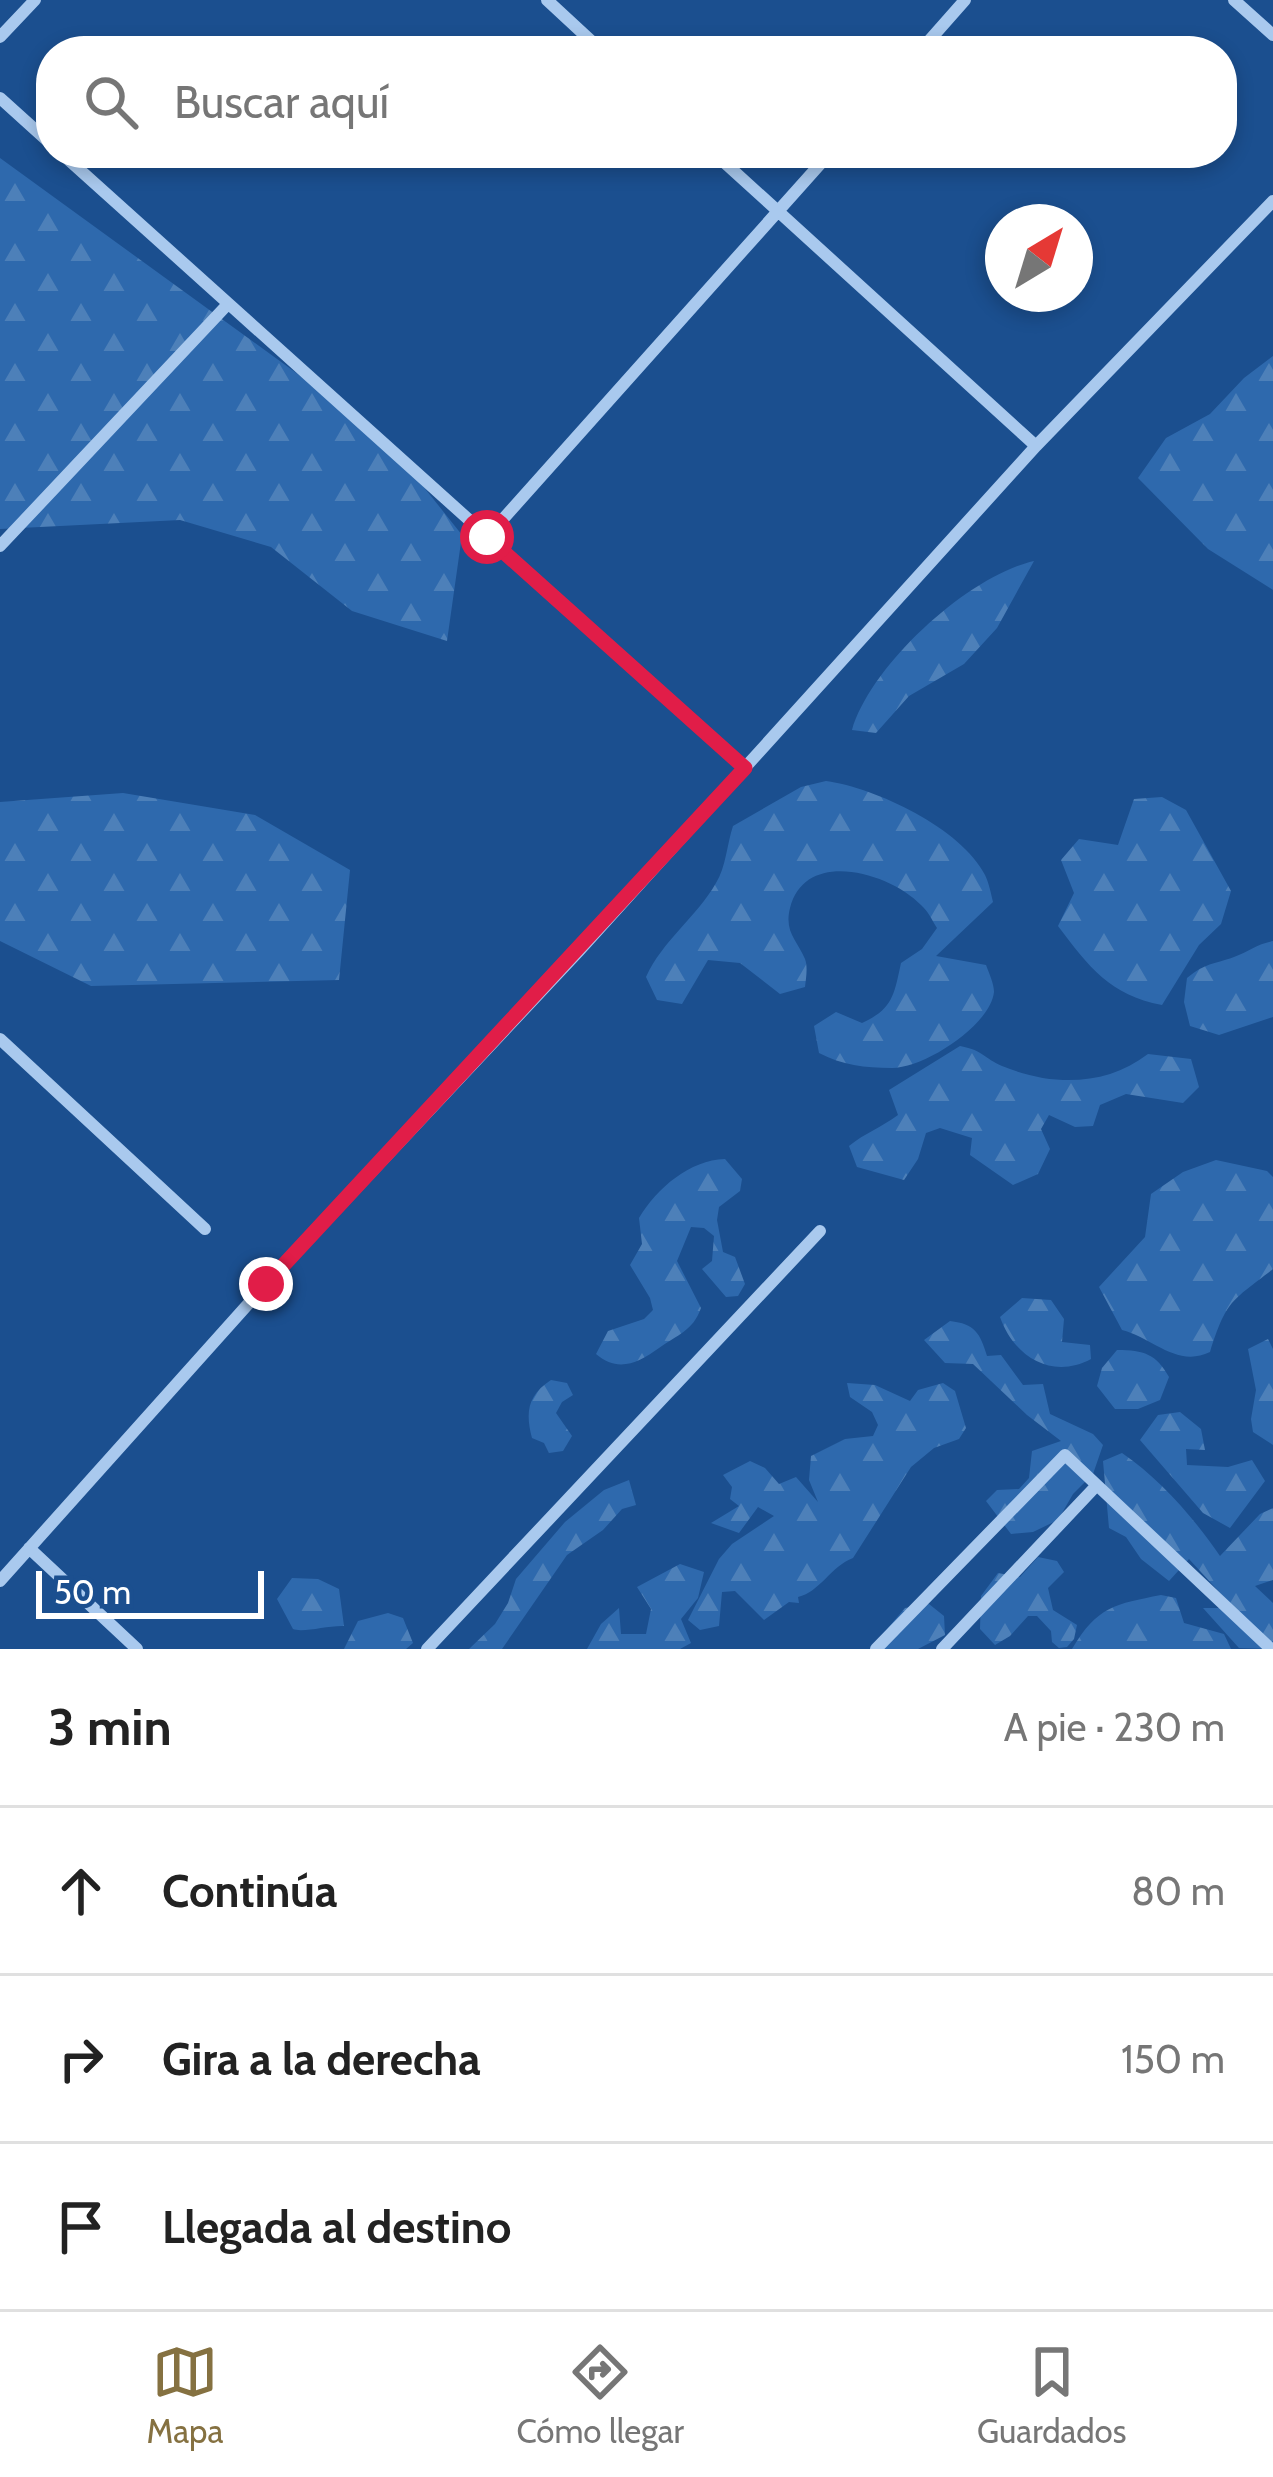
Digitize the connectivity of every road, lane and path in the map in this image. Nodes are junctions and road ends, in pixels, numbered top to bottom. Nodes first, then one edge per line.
1 (35, 0) edge
2 (547, 0) edge
3 (965, 0) edge
4 (1234, 0) edge
5 (1273, 35) edge
6 (586, 36) edge
7 (933, 36) edge
8 (0, 37) edge
9 (0, 98) edge
10 (36, 130) edge
11 (78, 168) edge
12 (730, 168) edge
13 (817, 168) edge
14 (1273, 201) edge
15 (778, 212) junction
16 (228, 304) junction
17 (1036, 446) junction
18 (487, 537) junction
19 (0, 545) edge
20 (745, 768) junction
21 (0, 1040) edge
22 (205, 1229) dead end
23 (820, 1231) dead end
24 (1096, 1485) junction
25 (29, 1548) junction
26 (0, 1581) edge
27 (137, 1649) edge
28 (427, 1649) edge
29 (876, 1649) edge
30 (942, 1649) edge
31 (1271, 1649) edge

1 - 8 street
2 - 6 street
3 - 7 street
4 - 5 street
9 - 10 street
11 - 16 street
12 - 15 street
13 - 15 street
14 - 17 street
15 - 17 street
15 - 18 street
16 - 18 street
16 - 19 street
17 - 20 street
18 - 20 street
20 - 25 street
21 - 22 street
23 - 28 street
24 - 29 street
24 - 30 street
24 - 31 street
25 - 26 street
25 - 27 street

